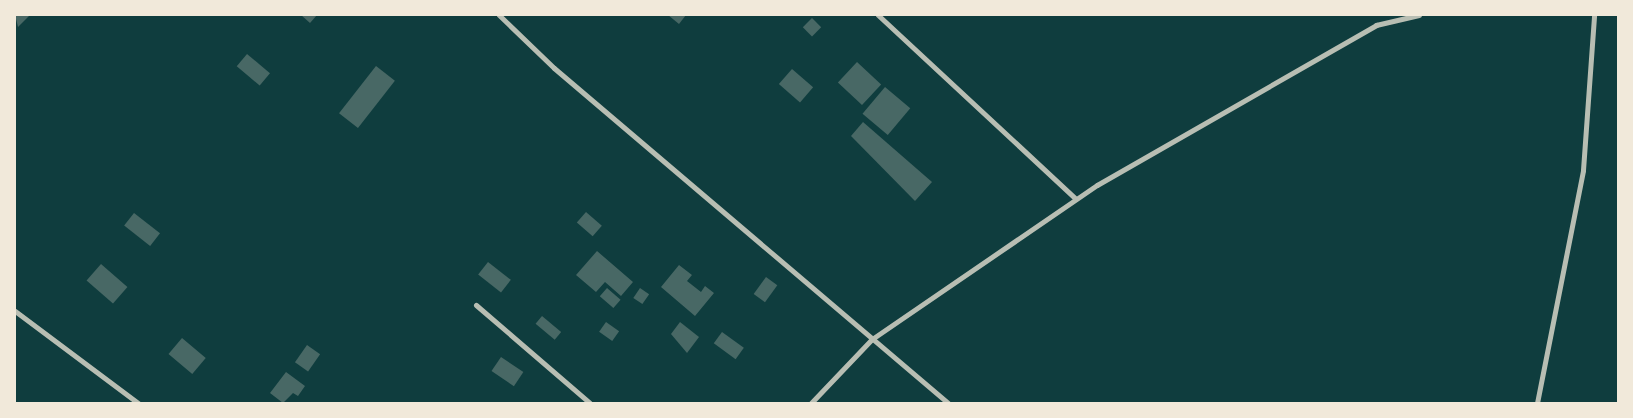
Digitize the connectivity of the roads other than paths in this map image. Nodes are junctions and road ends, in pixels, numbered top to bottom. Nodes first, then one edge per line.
1 (499, 15) edge
2 (878, 15) edge
3 (1419, 15) edge
4 (1594, 15) edge
5 (1076, 199) junction
6 (476, 305) dead end
7 (15, 311) edge
8 (872, 339) junction
9 (138, 403) edge
10 (590, 403) edge
11 (811, 403) edge
12 (948, 403) edge
13 (1537, 403) edge

1 - 8 street
2 - 5 street
3 - 5 street
4 - 13 street
5 - 8 street
6 - 10 street
7 - 9 street
8 - 11 street
8 - 12 street

